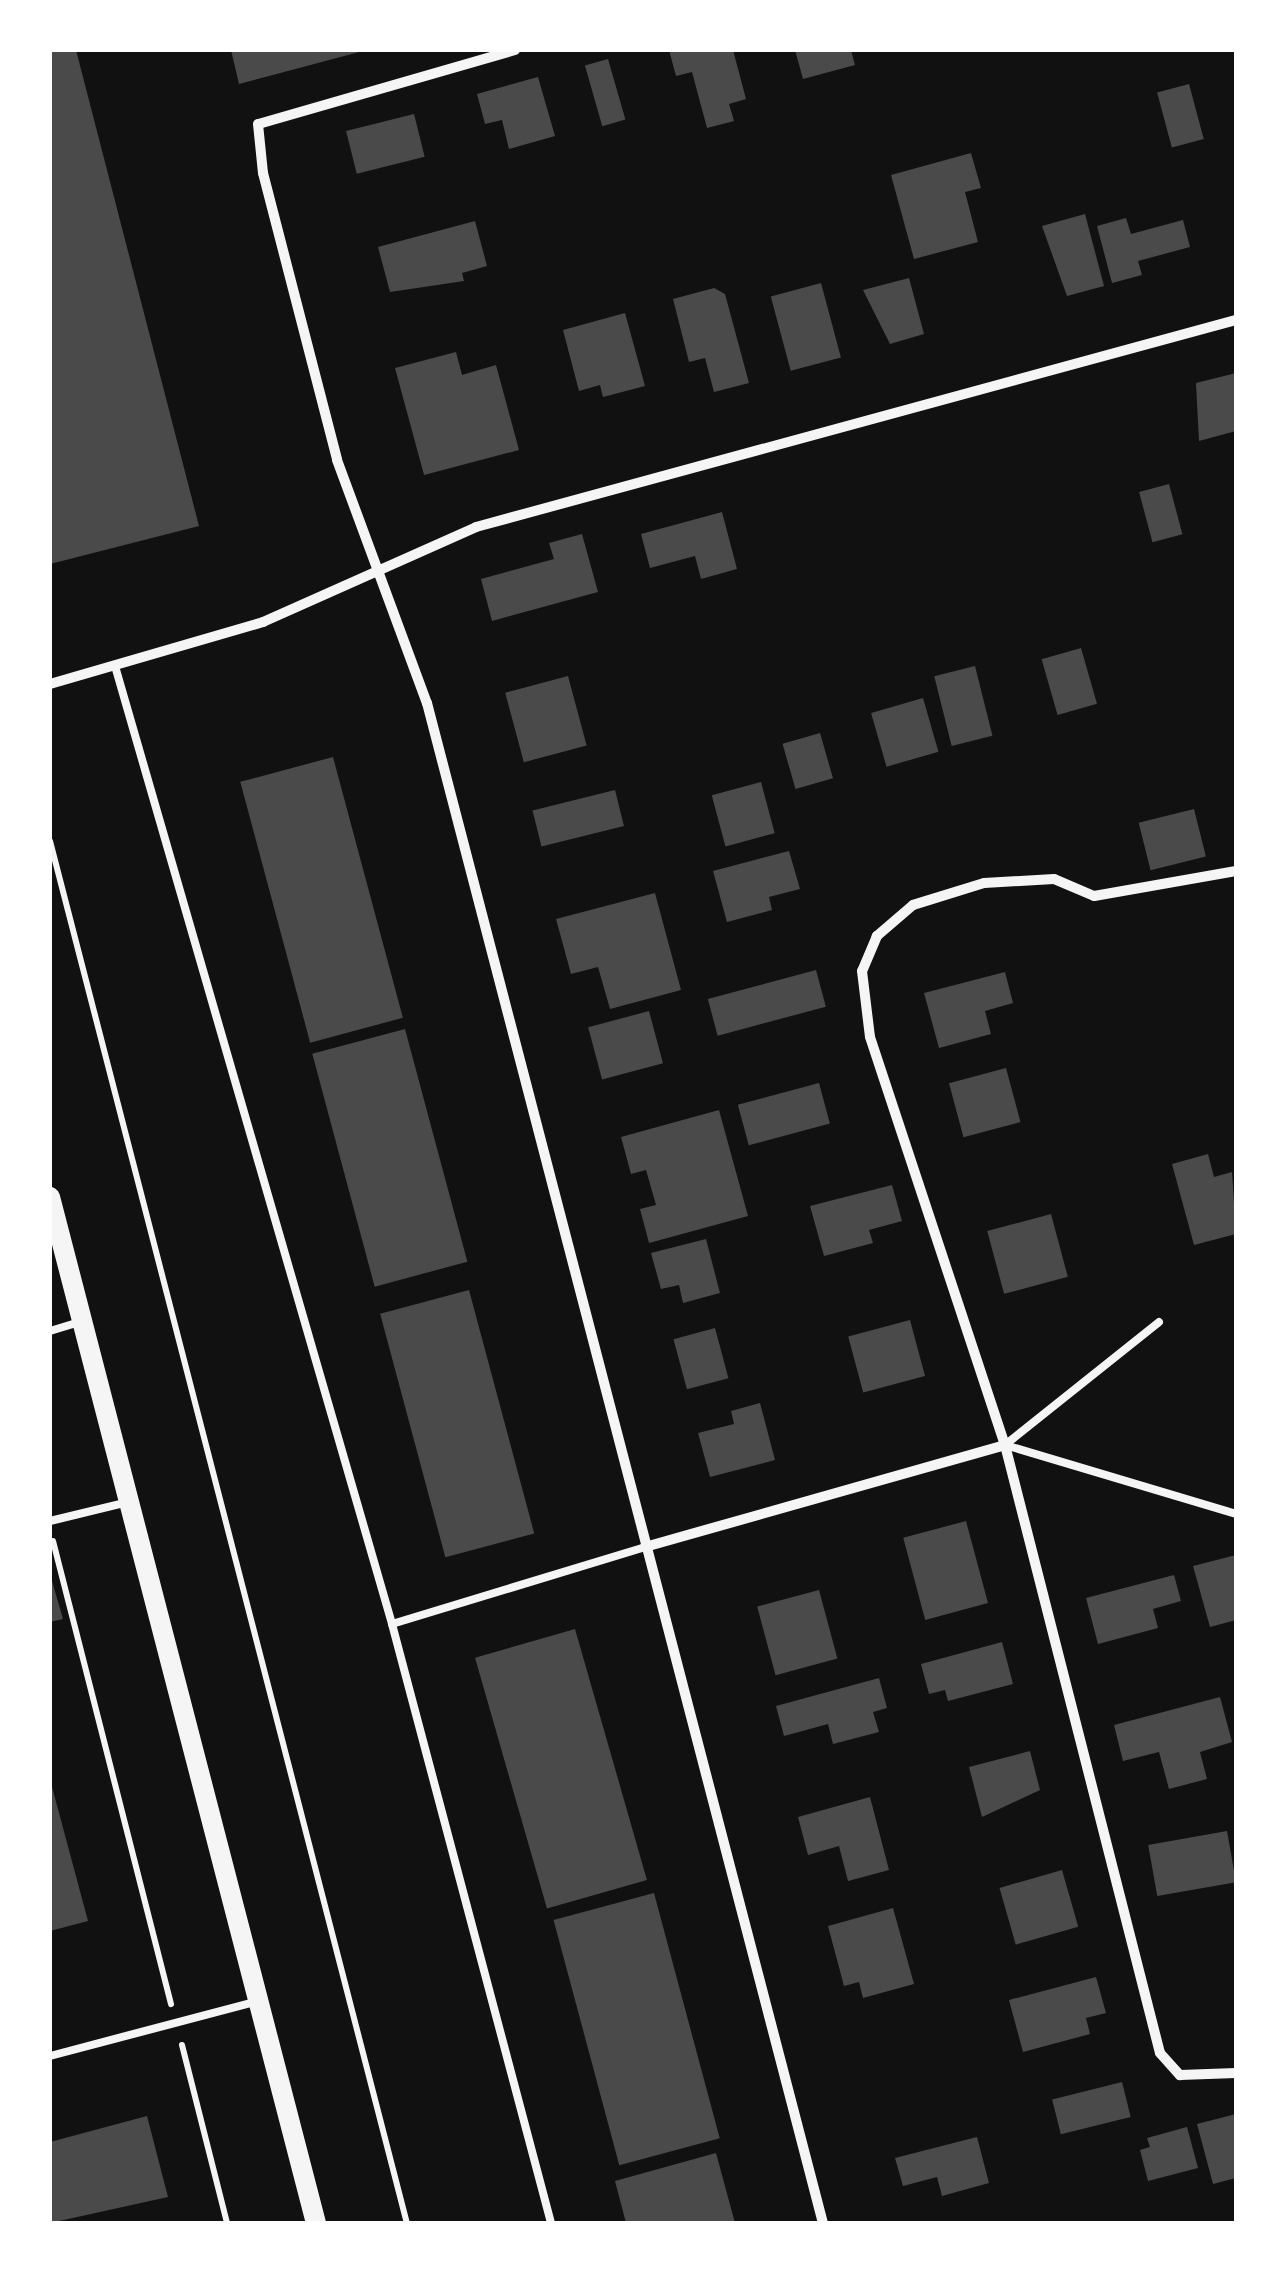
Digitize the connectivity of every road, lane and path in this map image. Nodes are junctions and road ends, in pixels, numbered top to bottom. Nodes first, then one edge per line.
1 (516, 50) edge
2 (1236, 320) edge
3 (375, 572) junction
4 (115, 666) junction
5 (50, 684) edge
6 (50, 840) edge
7 (1236, 871) edge
8 (50, 1197) edge
9 (83, 1321) junction
10 (1160, 1322) dead end
11 (50, 1331) edge
12 (1005, 1445) junction
13 (128, 1502) junction
14 (1236, 1514) edge
15 (50, 1520) edge
16 (50, 1530) edge
17 (645, 1547) junction
18 (392, 1624) junction
19 (260, 2001) junction
20 (176, 2022) junction
21 (50, 2056) edge
22 (1236, 2074) edge
23 (227, 2223) edge
24 (316, 2223) edge
25 (407, 2223) edge
26 (551, 2223) edge
27 (823, 2223) edge

1 - 3 street
2 - 3 street
3 - 4 street
3 - 17 street
4 - 5 street
4 - 18 lane
6 - 25 path
7 - 12 street
8 - 9 main road
9 - 11 lane
9 - 13 main road
10 - 12 lane
12 - 14 lane
12 - 17 street
12 - 22 street
13 - 15 lane
13 - 19 main road
16 - 20 path
17 - 18 lane
17 - 27 street
18 - 26 lane
19 - 20 lane
19 - 24 main road
20 - 21 lane
20 - 23 path

